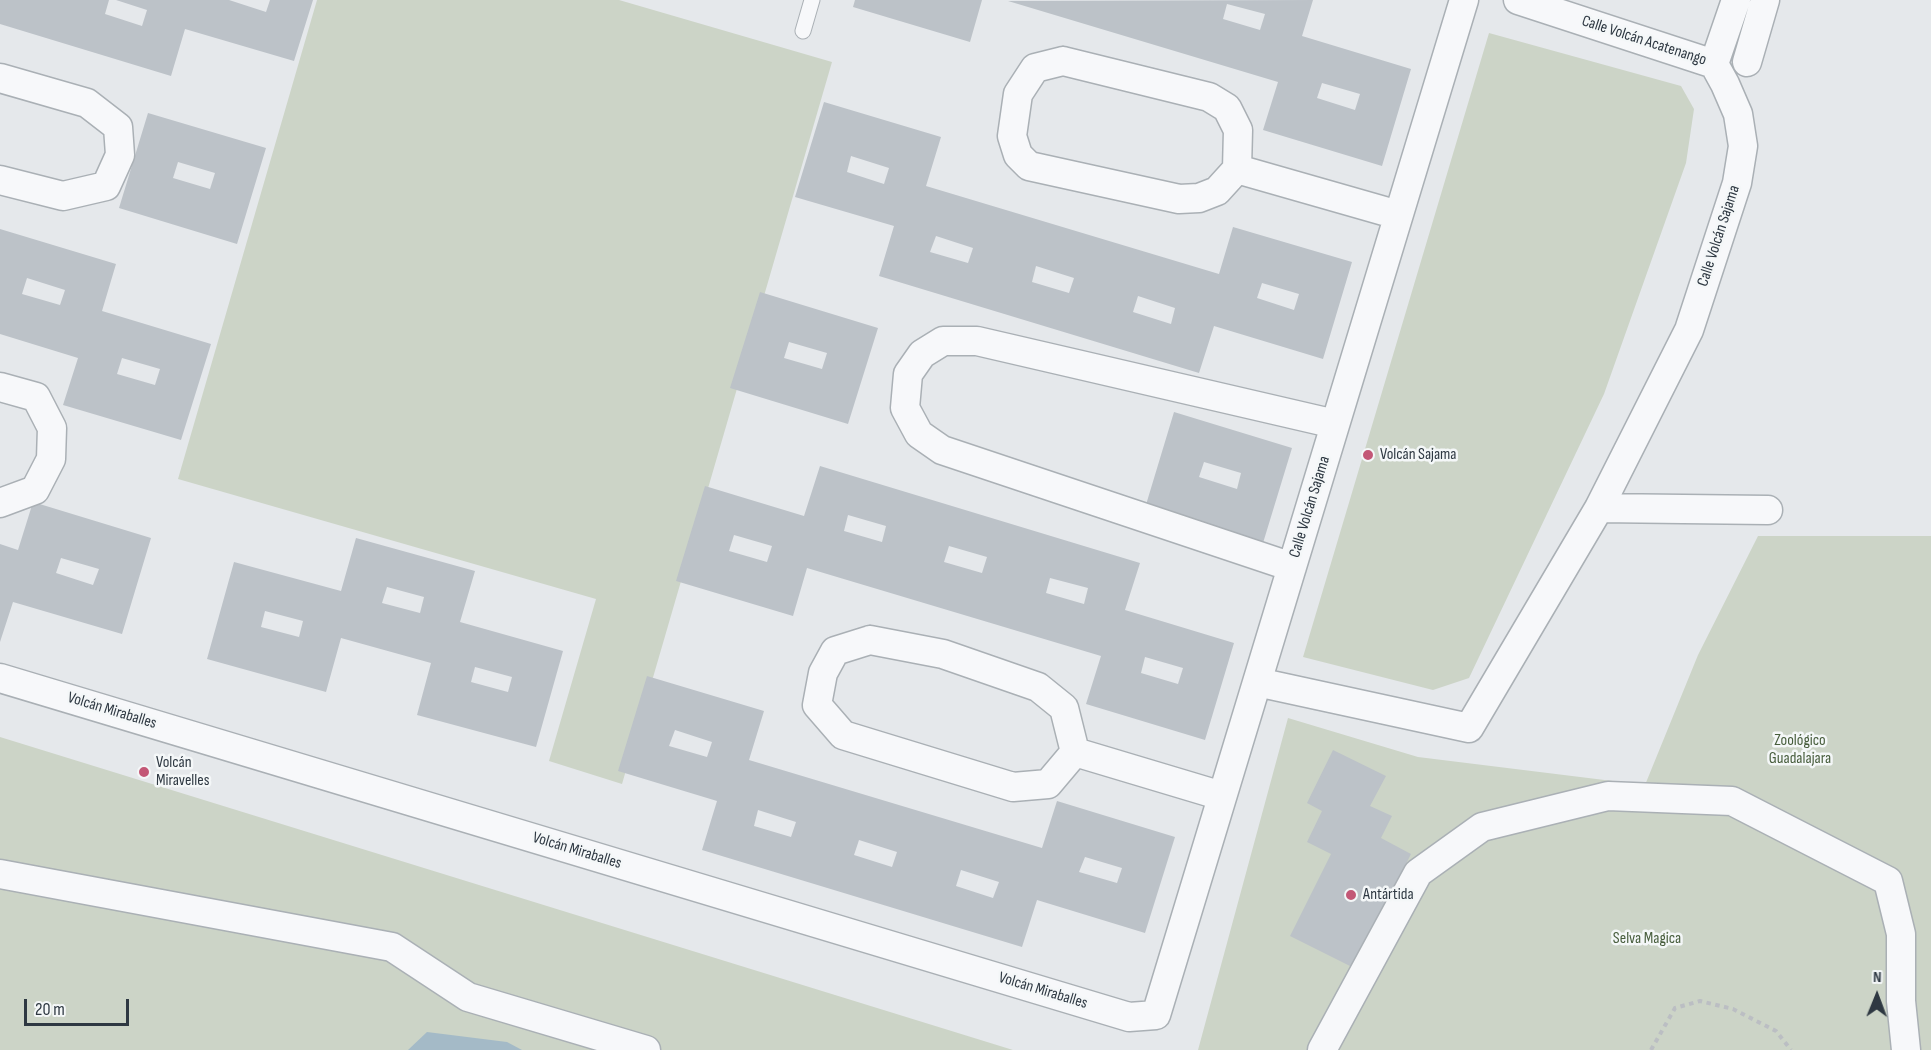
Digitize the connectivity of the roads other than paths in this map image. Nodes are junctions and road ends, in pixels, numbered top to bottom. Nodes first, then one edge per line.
1 (812, 0) edge
2 (1464, 0) edge
3 (1518, 0) edge
4 (1736, 0) edge
5 (1765, 0) edge
6 (803, 31) dead end
7 (1747, 62) dead end
8 (1720, 74) junction
9 (0, 78) edge
10 (1237, 170) junction
11 (0, 180) edge
12 (1398, 215) junction
13 (0, 387) edge
14 (1335, 424) junction
15 (0, 503) edge
16 (1599, 508) junction
17 (1768, 510) dead end
18 (1292, 567) junction
19 (0, 678) edge
20 (1257, 682) junction
21 (1076, 752) junction
22 (1222, 796) junction
23 (0, 874) edge
24 (1156, 1015) joint
25 (646, 1050) edge
26 (1322, 1050) edge
27 (1906, 1050) edge

1 - 6 lane
2 - 12 street, Calle Volcán Sajama
3 - 8 street, Calle Volcán Acatenango
4 - 8 street
5 - 7 street
8 - 16 street, Calle Volcán Sajama
9 - 11 street
10 - 10 street
10 - 12 street
12 - 14 street, Calle Volcán Sajama
13 - 15 street
14 - 18 street, Calle Volcán Sajama
14 - 18 street
16 - 17 street
16 - 20 street, Calle Volcán Sajama
18 - 20 street, Calle Volcán Sajama
19 - 24 street, Volcán Miraballes
20 - 22 street, Calle Volcán Sajama
21 - 21 street
21 - 22 street
22 - 24 street, Calle Volcán Sajama
23 - 25 street
26 - 27 street

